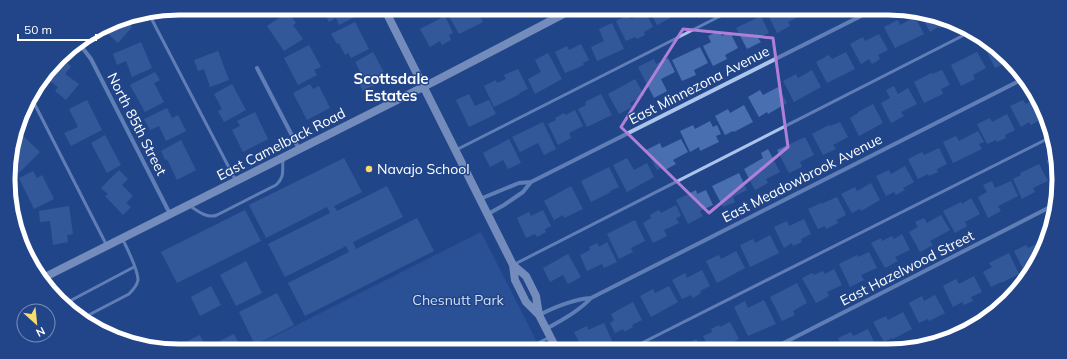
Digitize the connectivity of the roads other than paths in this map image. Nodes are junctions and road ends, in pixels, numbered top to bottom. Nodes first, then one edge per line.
1 (388, 15) edge
2 (561, 15) edge
3 (722, 15) edge
4 (863, 15) edge
5 (151, 17) edge
6 (965, 35) edge
7 (81, 48) edge
8 (257, 68) dead end
9 (1019, 81) edge
10 (423, 86) junction
11 (34, 103) edge
12 (1047, 139) edge
13 (299, 149) junction
14 (456, 150) junction
15 (283, 157) junction
16 (236, 181) junction
17 (531, 182) junction
18 (480, 199) junction
19 (188, 205) junction
20 (1050, 207) edge
21 (170, 214) junction
22 (488, 214) junction
23 (122, 238) junction
24 (107, 246) junction
25 (513, 265) junction
26 (134, 267) junction
27 (46, 276) edge
28 (591, 298) junction
29 (70, 302) edge
30 (539, 315) junction
31 (87, 316) edge
32 (979, 316) edge
33 (546, 329) junction
34 (950, 331) edge
35 (550, 337) junction
36 (536, 344) edge
37 (554, 344) edge
38 (640, 344) edge
39 (782, 344) edge

1 - 10 main road
2 - 10 main road, East Camelback Road
3 - 14 lane
4 - 17 street, East Minnezona Avenue
5 - 16 lane
6 - 25 lane
7 - 21 street, North 85th Street
8 - 13 street
9 - 28 street, East Meadowbrook Avenue
10 - 13 main road, East Camelback Road
10 - 14 main road
11 - 24 lane
12 - 38 lane
13 - 15 main road, East Camelback Road
14 - 18 main road
15 - 16 main road, East Camelback Road
15 - 19 lane
16 - 19 main road, East Camelback Road
17 - 18 street, East Minnezona Avenue
17 - 22 street, East Minnezona Avenue
18 - 22 main road
19 - 21 main road, East Camelback Road
20 - 39 street, East Hazelwood Street
21 - 23 main road, East Camelback Road
22 - 25 main road
23 - 24 main road, East Camelback Road
23 - 26 lane
24 - 27 main road, East Camelback Road
25 - 30 main road
25 - 30 main road
26 - 29 lane
26 - 31 lane
28 - 30 street, East Meadowbrook Avenue
28 - 33 street, East Meadowbrook Avenue
30 - 33 main road
32 - 34 lane
33 - 35 main road
35 - 36 lane
35 - 37 main road

